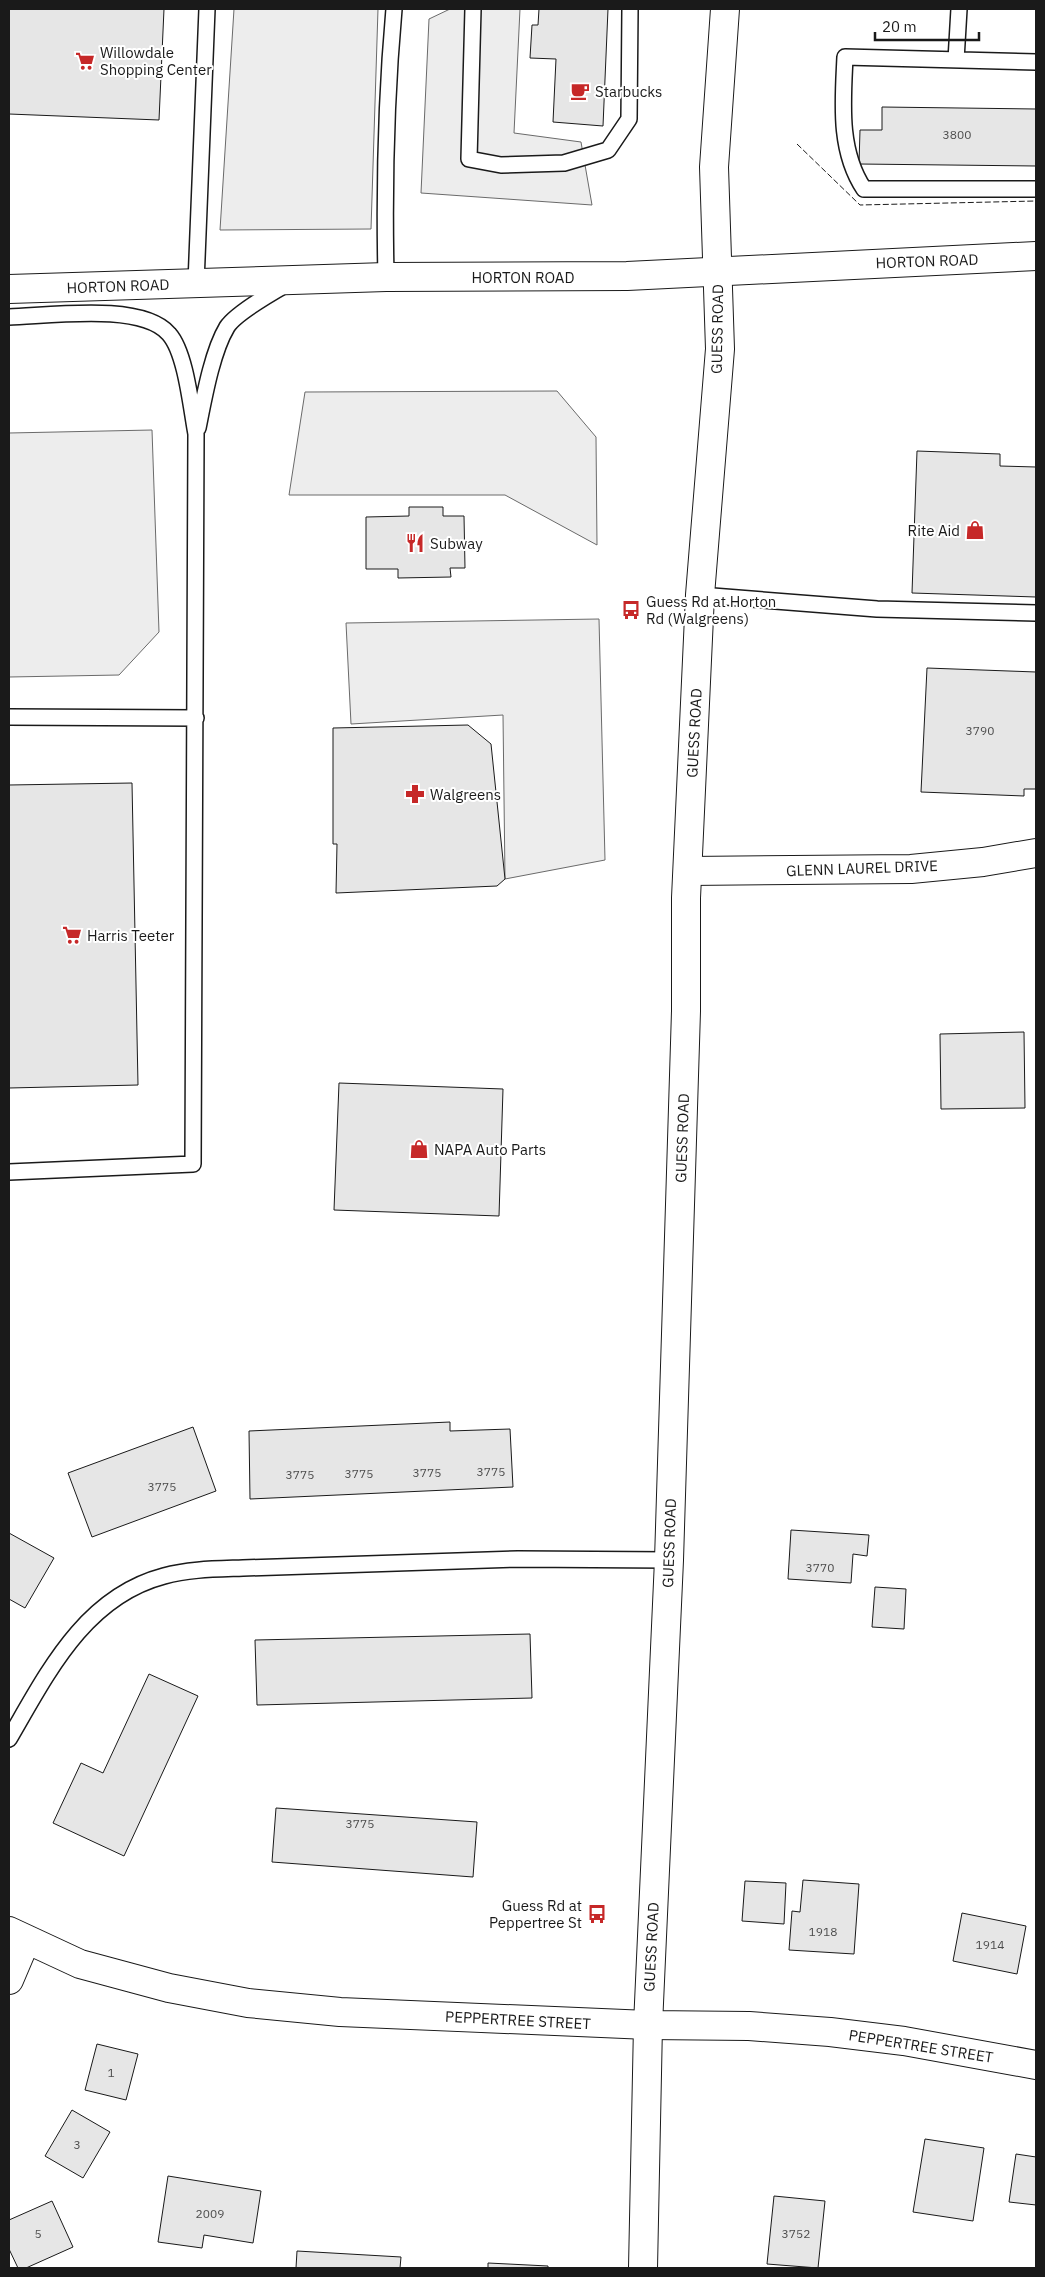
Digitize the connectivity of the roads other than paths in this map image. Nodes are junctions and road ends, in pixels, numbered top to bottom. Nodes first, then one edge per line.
1 (207, 9) edge
2 (394, 9) edge
3 (474, 9) edge
4 (630, 9) edge
5 (726, 9) edge
6 (959, 9) edge
7 (956, 60) junction
8 (1036, 62) edge
9 (1036, 189) edge
10 (1036, 256) edge
11 (718, 272) junction
12 (386, 277) junction
13 (292, 280) junction
14 (196, 283) junction
15 (9, 289) edge
16 (9, 317) edge
17 (196, 434) junction
18 (700, 594) junction
19 (1036, 613) edge
20 (9, 717) edge
21 (196, 718) junction
22 (1036, 853) edge
23 (688, 870) junction
24 (9, 1172) edge
25 (669, 1560) junction
26 (9, 1739) edge
27 (17, 1936) edge
28 (9, 1980) edge
29 (648, 2025) junction
30 (1036, 2065) edge
31 (643, 2268) edge

1 - 14 lane
2 - 12 lane
3 - 4 lane
5 - 11 street, GUESS ROAD
6 - 7 lane
7 - 8 lane
7 - 9 lane
10 - 11 street, HORTON ROAD
11 - 12 street, HORTON ROAD
11 - 18 street, GUESS ROAD
12 - 13 street, HORTON ROAD
13 - 14 street, HORTON ROAD
13 - 17 lane
14 - 15 street, HORTON ROAD
16 - 17 lane
17 - 21 lane
18 - 19 lane
18 - 23 street, GUESS ROAD
20 - 21 lane
21 - 24 lane
22 - 23 street, GLENN LAUREL DRIVE
23 - 25 street, GUESS ROAD
25 - 26 lane
25 - 29 street, GUESS ROAD
27 - 28 street
27 - 29 street, PEPPERTREE STREET
29 - 30 street, PEPPERTREE STREET
29 - 31 street, GUESS ROAD

